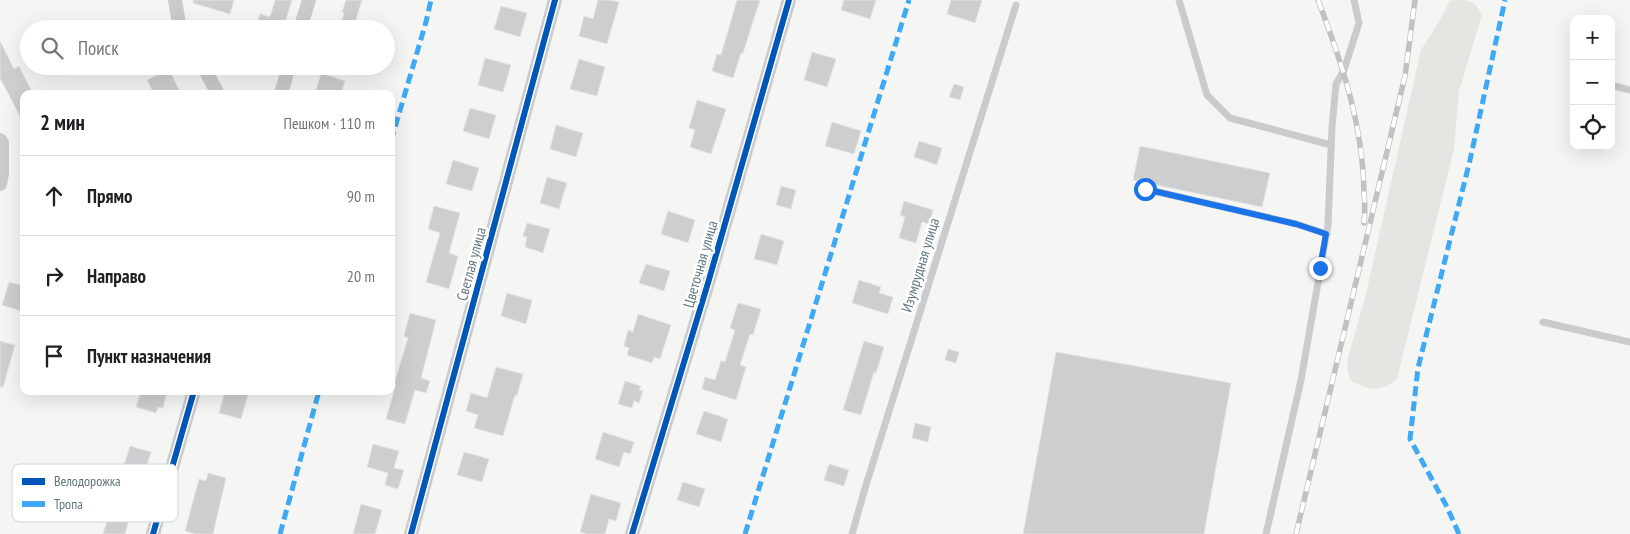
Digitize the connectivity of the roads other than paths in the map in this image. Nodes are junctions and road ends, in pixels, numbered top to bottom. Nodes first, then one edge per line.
1 (175, 0) edge
2 (309, 0) edge
3 (555, 0) edge
4 (789, 0) edge
5 (1179, 0) edge
6 (1354, 0) edge
7 (1016, 5) dead end
8 (178, 20) edge
9 (303, 20) edge
10 (207, 75) edge
11 (286, 75) edge
12 (1615, 86) edge
13 (216, 90) edge
14 (282, 90) edge
15 (1630, 90) edge
16 (0, 140) edge
17 (1331, 145) junction
18 (0, 184) edge
19 (1145, 189) dead end
20 (1326, 234) junction
21 (1543, 322) dead end
22 (1630, 342) edge
23 (193, 395) edge
24 (173, 464) edge
25 (411, 534) edge
26 (632, 534) edge
27 (852, 534) edge
28 (1266, 534) edge

1 - 8 street
2 - 9 street
3 - 25 street, Светлая улица
4 - 26 street, Цветочная улица
5 - 17 lane
6 - 17 lane
7 - 27 lane, Изумрудная улица
10 - 13 street
11 - 14 street
12 - 15 lane
16 - 18 street
17 - 20 lane
19 - 20 lane
20 - 28 lane
21 - 22 lane
23 - 24 street

